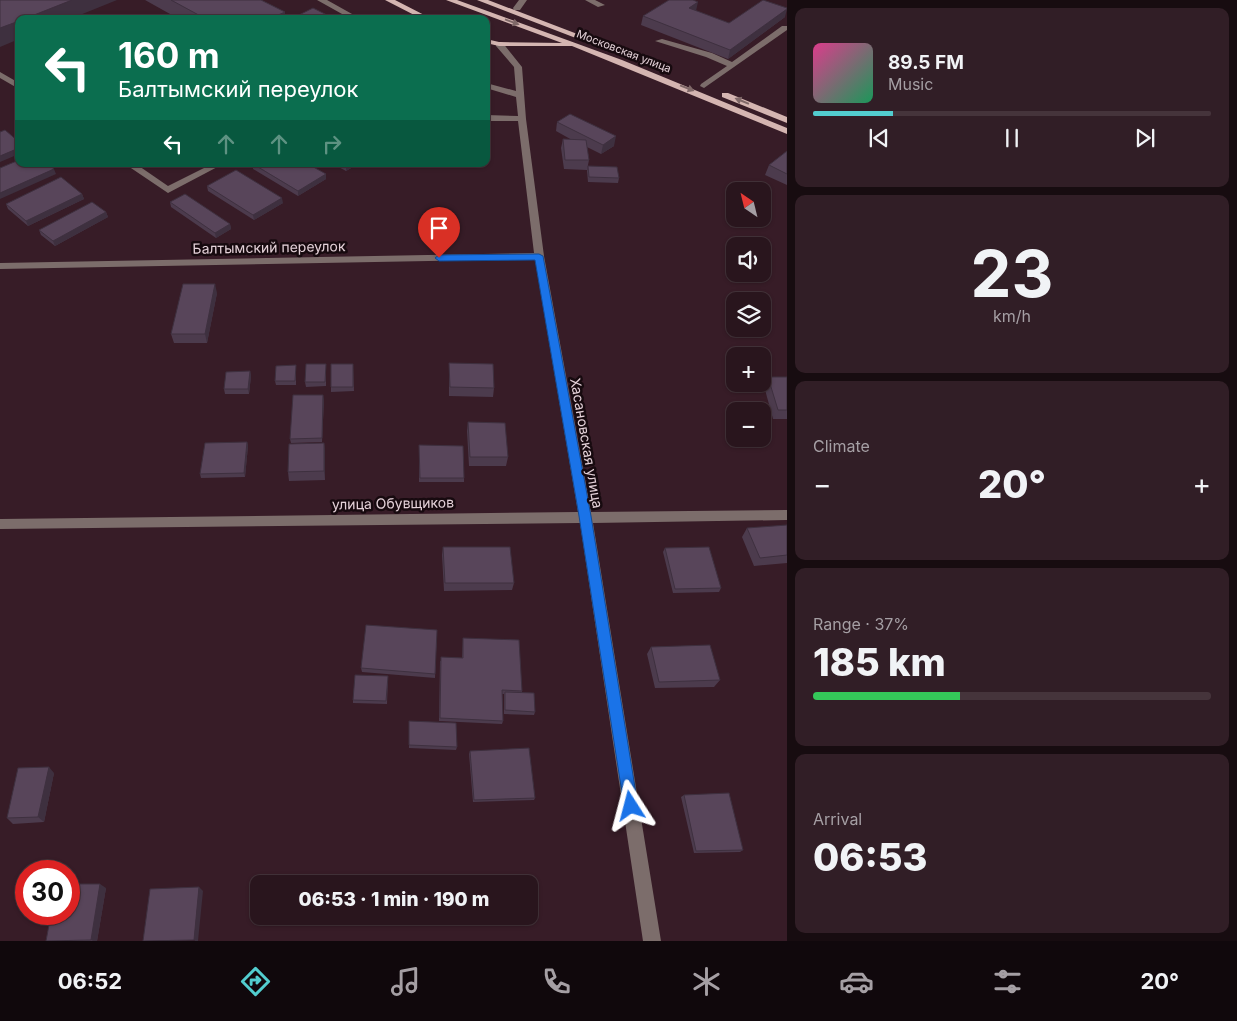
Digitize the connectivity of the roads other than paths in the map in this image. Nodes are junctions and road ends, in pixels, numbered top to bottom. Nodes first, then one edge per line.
1 (321, 0) edge
2 (389, 0) edge
3 (450, 0) edge
4 (481, 0) edge
5 (500, 0) edge
6 (523, 0) edge
7 (589, 0) edge
8 (601, 5) dead end
9 (517, 8) junction
10 (349, 15) edge
11 (420, 15) edge
12 (786, 26) edge
13 (576, 34) junction
14 (660, 41) dead end
15 (490, 42) edge
16 (499, 44) junction
17 (576, 44) junction
18 (733, 65) junction
19 (0, 74) edge
20 (15, 84) edge
21 (490, 86) edge
22 (704, 86) junction
23 (520, 96) junction
24 (490, 118) edge
25 (522, 119) junction
26 (787, 120) edge
27 (787, 131) edge
28 (134, 167) edge
29 (212, 167) edge
30 (539, 256) junction
31 (0, 266) edge
32 (787, 515) edge
33 (585, 516) junction
34 (0, 524) edge
35 (652, 941) edge

1 - 10 street
2 - 11 main road
3 -> 17 main road, Московская улица
4 - 13 main road, Московская улица
5 - 9 main road
6 - 9 street
7 - 8 street
9 - 13 main road
12 - 18 street
13 - 22 main road, Московская улица
14 - 18 street
15 - 16 main road
16 - 17 main road
16 - 23 street, Хасановская улица
17 -> 27 main road, Московская улица
18 - 22 street
19 - 20 street
21 - 23 street
26 -> 22 main road, Московская улица
23 - 25 street, Хасановская улица
24 - 25 street
25 - 30 street, Хасановская улица
28 - 29 street
30 - 31 street, Балтымский переулок
30 - 33 street, Хасановская улица
32 - 33 street, улица Обувщиков
33 - 34 street, улица Обувщиков
33 - 35 street, Хасановская улица

